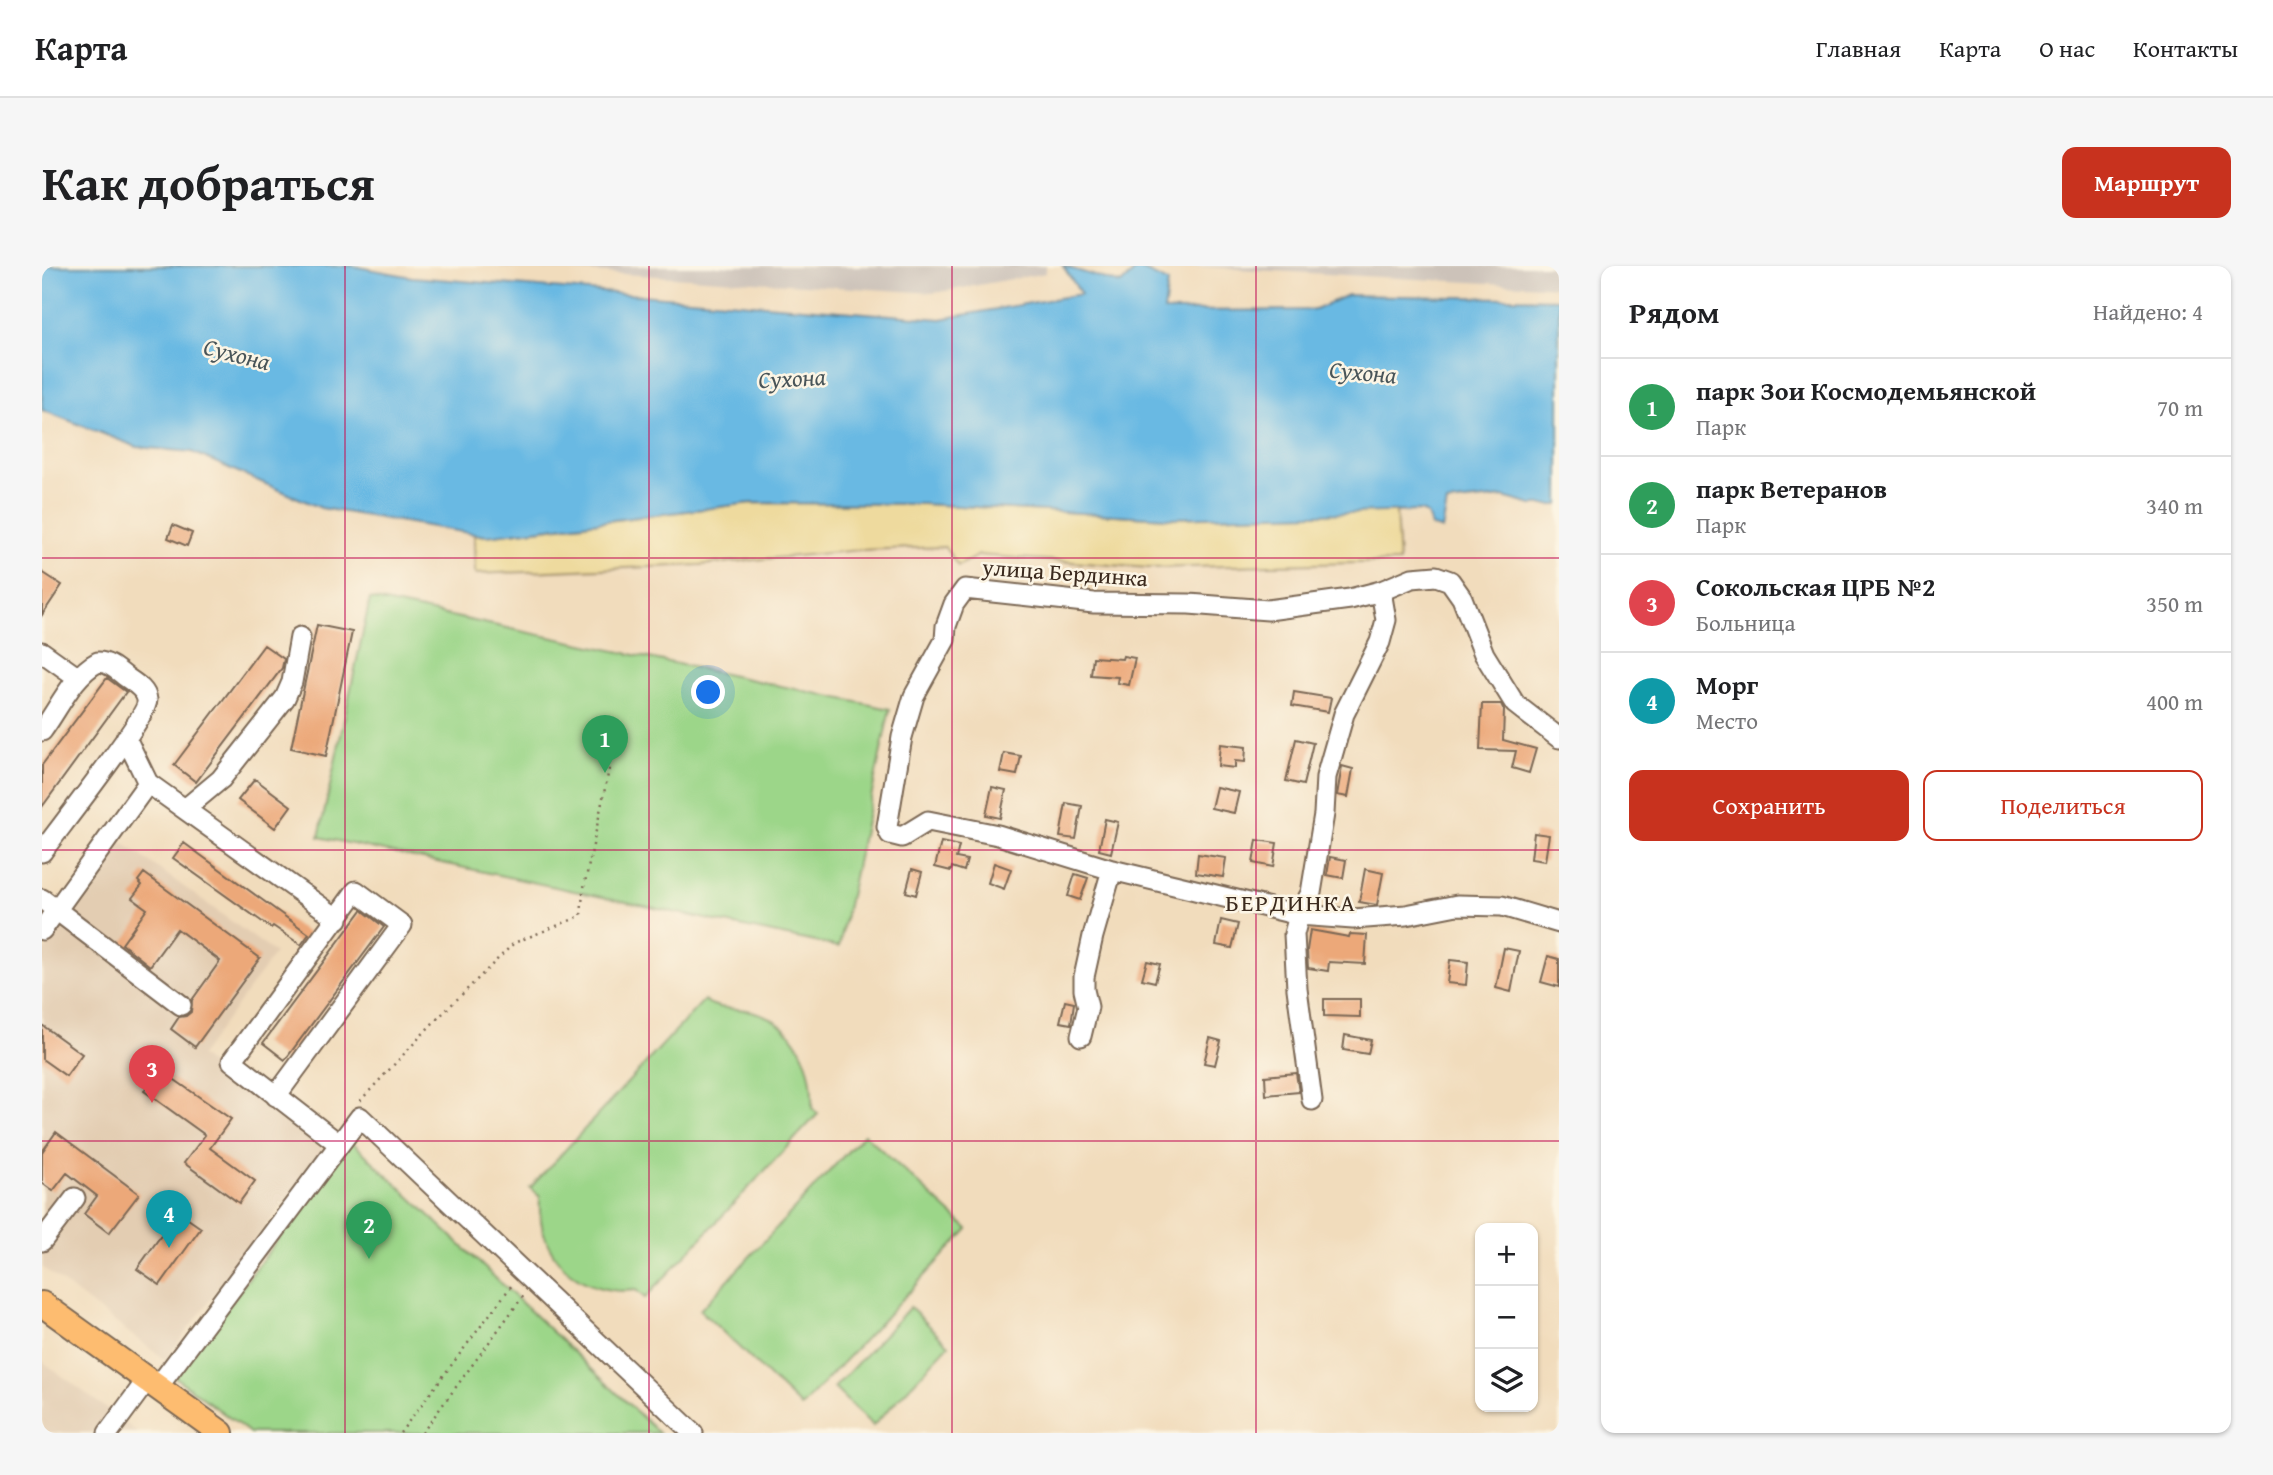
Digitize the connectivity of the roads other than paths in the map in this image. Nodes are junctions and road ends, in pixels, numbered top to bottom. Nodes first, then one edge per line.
1 (1381, 591) junction
2 (300, 637) dead end
3 (42, 652) edge
4 (77, 677) junction
5 (42, 731) edge
6 (127, 737) junction
7 (1559, 738) edge
8 (148, 783) junction
9 (185, 809) junction
10 (42, 852) edge
11 (1112, 870) junction
12 (49, 904) edge
13 (1299, 915) junction
14 (338, 919) junction
15 (1559, 923) edge
16 (42, 930) edge
17 (181, 1005) dead end
18 (1081, 1036) dead end
19 (276, 1096) junction
20 (1312, 1100) dead end
21 (339, 1144) junction
22 (75, 1198) dead end
23 (42, 1241) edge
24 (42, 1304) edge
25 (152, 1384) junction
26 (108, 1433) edge
27 (220, 1433) edge
28 (693, 1433) edge

1 - 7 street, улица Бердинка
1 - 11 street, улица Бердинка
1 - 13 street
2 - 9 street
3 - 4 street
4 - 5 street
4 - 6 street
6 - 8 street
6 - 10 street
8 - 9 street
8 - 12 street
9 - 14 street
11 - 13 street, улица Бердинка
11 - 18 street
12 - 16 street
12 - 17 street
13 - 15 street, улица Бердинка
13 - 20 street
14 - 19 street
14 - 19 street
19 - 21 street
21 - 25 street
21 - 28 street
22 - 23 street
24 - 25 main road
25 - 26 street
25 - 27 main road

